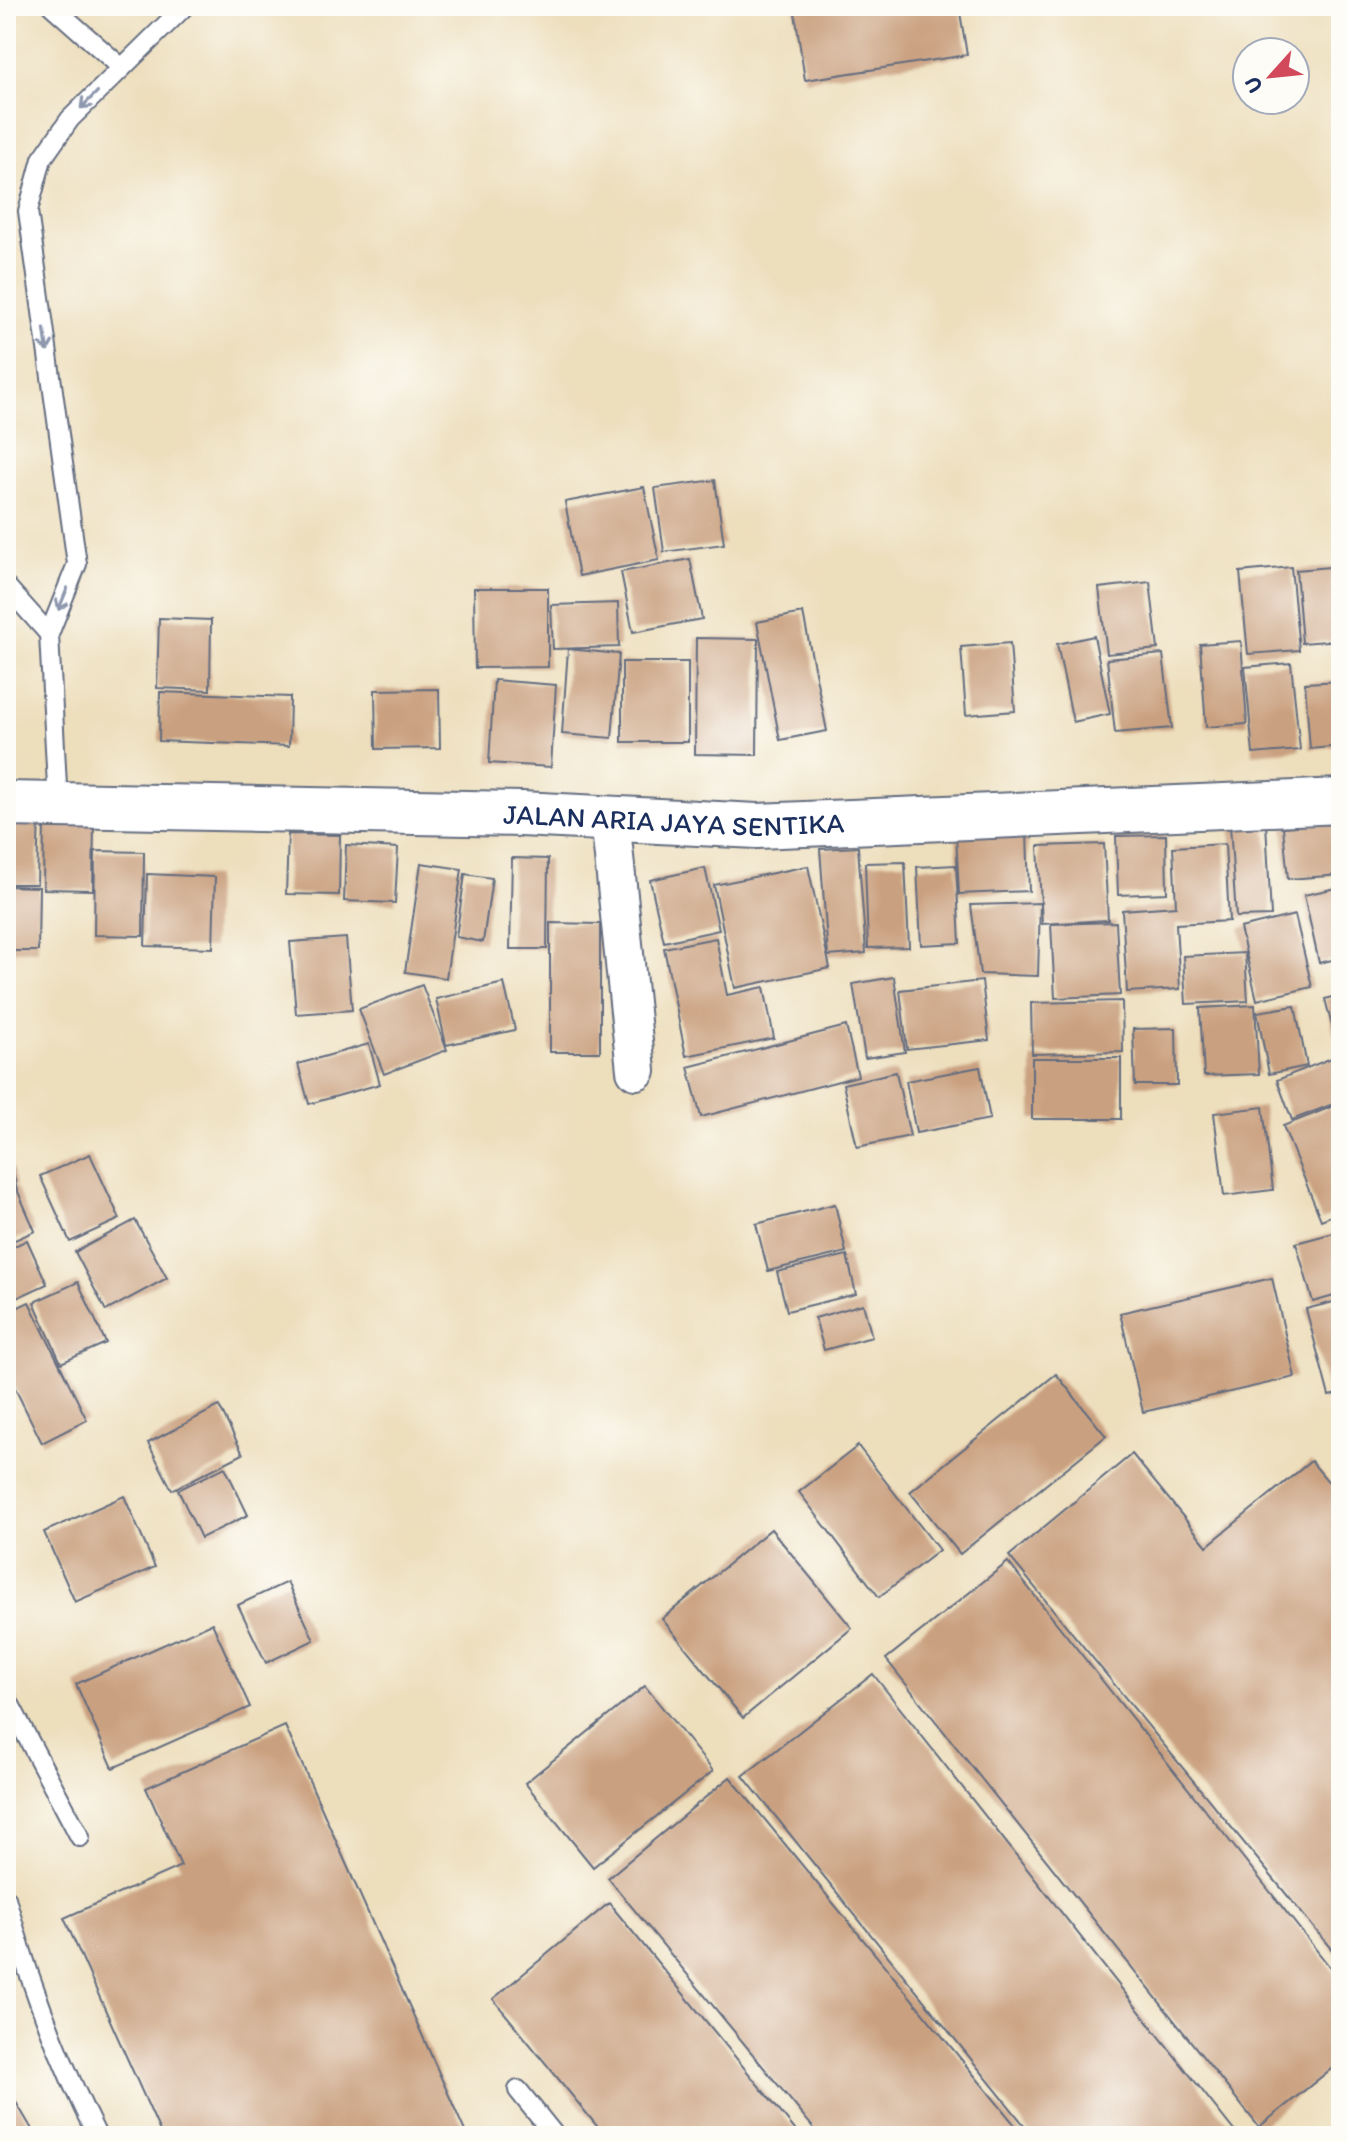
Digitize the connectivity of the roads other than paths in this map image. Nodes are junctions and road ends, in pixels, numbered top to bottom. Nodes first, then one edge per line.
1 (52, 6) edge
2 (185, 6) edge
3 (122, 68) junction
4 (6, 586) edge
5 (49, 634) junction
6 (1341, 801) edge
7 (6, 804) edge
8 (58, 805) junction
9 (610, 818) junction
10 (636, 1070) dead end
11 (6, 1697) edge
12 (80, 1837) dead end
13 (6, 1898) edge
14 (518, 2090) dead end
15 (97, 2136) edge
16 (555, 2136) edge

1 - 3 lane
2 - 3 lane
3 -> 5 lane
4 - 5 lane
5 - 8 lane
6 - 9 street, JALAN ARIA JAYA SENTIKA
7 - 8 street, JALAN ARIA JAYA SENTIKA
8 - 9 street, JALAN ARIA JAYA SENTIKA
9 - 10 street
11 - 12 lane
13 - 15 lane
14 - 16 lane

